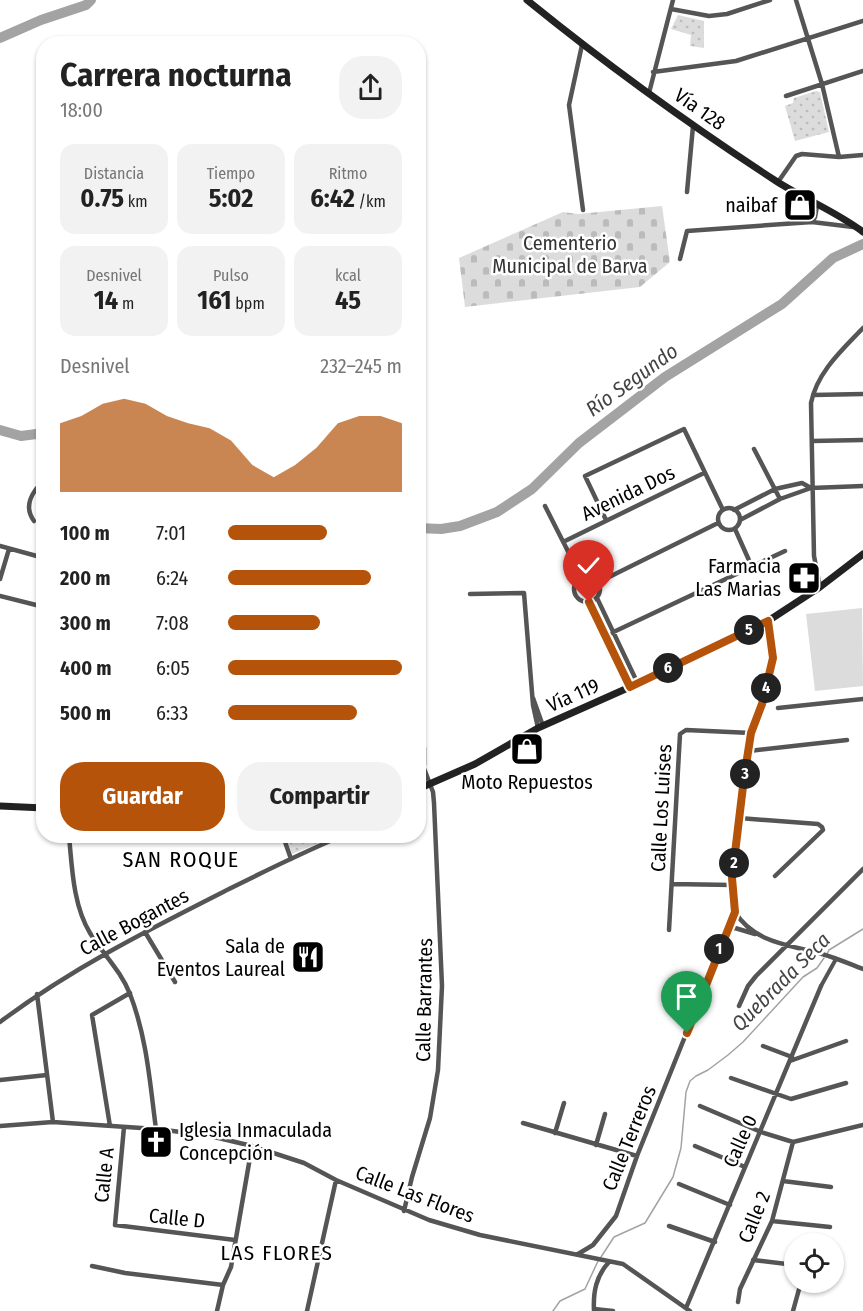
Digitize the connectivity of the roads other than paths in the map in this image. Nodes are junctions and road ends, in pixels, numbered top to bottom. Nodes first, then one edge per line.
1 (527, 0) edge
2 (673, 0) edge
3 (746, 0) edge
4 (770, 0) edge
5 (796, 0) edge
6 (749, 8) junction
7 (671, 9) junction
8 (863, 21) edge
9 (808, 40) junction
10 (582, 45) junction
11 (863, 71) edge
12 (653, 72) junction
13 (822, 84) junction
14 (649, 93) junction
15 (786, 96) dead end
16 (693, 126) junction
17 (863, 156) edge
18 (839, 157) junction
19 (778, 182) junction
20 (687, 192) dead end
21 (817, 206) junction
22 (583, 210) dead end
23 (812, 222) junction
24 (860, 228) edge
25 (680, 259) dead end
26 (863, 328) edge
27 (863, 394) edge
28 (813, 395) junction
29 (863, 440) edge
30 (813, 441) junction
31 (754, 449) dead end
32 (704, 473) junction
33 (863, 486) edge
34 (36, 487) edge
35 (811, 488) junction
36 (775, 489) junction
37 (780, 499) junction
38 (546, 506) dead end
39 (723, 510) junction
40 (734, 510) junction
41 (606, 520) junction
42 (740, 520) junction
43 (34, 521) dead end
44 (718, 524) junction
45 (735, 529) junction
46 (565, 541) junction
47 (0, 546) edge
48 (9, 549) junction
49 (785, 551) dead end
50 (863, 554) edge
51 (36, 556) edge
52 (752, 567) junction
53 (581, 577) junction
54 (0, 579) edge
55 (599, 582) junction
56 (820, 587) junction
57 (470, 594) dead end
58 (0, 596) edge
59 (597, 598) junction
60 (589, 602) junction
61 (36, 605) edge
62 (768, 621) junction
63 (613, 632) junction
64 (605, 636) junction
65 (638, 684) junction
66 (630, 687) junction
67 (863, 699) edge
68 (778, 708) dead end
69 (541, 727) junction
70 (751, 733) junction
71 (847, 740) dead end
72 (749, 751) junction
73 (426, 772) edge
74 (430, 785) junction
75 (426, 786) edge
76 (0, 806) edge
77 (36, 808) edge
78 (739, 818) junction
79 (70, 843) edge
80 (285, 843) edge
81 (326, 843) edge
82 (291, 859) junction
83 (863, 869) edge
84 (775, 876) dead end
85 (672, 884) junction
86 (732, 885) junction
87 (735, 912) junction
88 (669, 930) dead end
89 (726, 931) junction
90 (145, 932) junction
91 (760, 936) junction
92 (787, 945) junction
93 (105, 953) junction
94 (836, 959) junction
95 (863, 969) edge
96 (175, 982) dead end
97 (821, 986) joint
98 (130, 993) junction
99 (37, 994) junction
100 (739, 1006) dead end
101 (0, 1022) edge
102 (846, 1041) dead end
103 (763, 1046) dead end
104 (791, 1059) junction
105 (47, 1075) junction
106 (731, 1078) dead end
107 (0, 1080) edge
108 (846, 1083) dead end
109 (776, 1095) junction
110 (564, 1103) dead end
111 (700, 1106) dead end
112 (605, 1114) dead end
113 (53, 1122) junction
114 (523, 1123) dead end
115 (863, 1125) edge
116 (0, 1126) edge
117 (110, 1126) junction
118 (124, 1127) junction
119 (156, 1129) junction
120 (761, 1132) junction
121 (555, 1133) junction
122 (793, 1142) junction
123 (596, 1145) junction
124 (252, 1146) junction
125 (695, 1146) dead end
126 (637, 1156) junction
127 (745, 1167) junction
128 (336, 1180) junction
129 (783, 1181) junction
130 (679, 1184) dead end
131 (831, 1187) dead end
132 (730, 1205) junction
133 (404, 1211) junction
134 (772, 1221) junction
135 (115, 1225) joint
136 (669, 1226) dead end
137 (830, 1227) dead end
138 (235, 1240) junction
139 (715, 1242) junction
140 (593, 1245) junction
141 (578, 1254) junction
142 (594, 1258) junction
143 (753, 1260) junction
144 (607, 1262) junction
145 (784, 1264) edge
146 (92, 1266) dead end
147 (223, 1285) junction
148 (798, 1293) edge
149 (738, 1302) dead end
150 (688, 1309) edge
151 (594, 1310) edge
152 (217, 1311) edge
153 (307, 1311) edge
154 (613, 1311) edge
155 (793, 1311) edge

1 - 10 main road, Vía 128
2 - 7 street
3 - 6 street
4 - 6 street
5 - 9 street
6 - 7 street
7 - 12 street
8 - 9 street
9 - 12 street
9 - 13 street
10 - 14 main road, Vía 128
10 - 22 street
11 - 13 street
12 - 14 street
13 - 15 street
13 - 18 street
14 - 16 main road, Vía 128
16 - 19 main road, Vía 128
16 - 20 street
17 - 18 street
18 - 19 street
19 - 21 main road, Vía 128
21 - 23 street
21 - 24 main road, Vía 128
23 - 24 street
23 - 25 street
26 - 28 street
27 - 28 street
28 - 30 street
29 - 30 street
30 - 35 street
31 - 36 street
32 - 39 street
32 - 41 street, Avenida Dos
32 - 41 street
33 - 35 street
34 - 43 street
35 - 36 street
35 - 37 street
35 - 56 street
36 - 37 street
36 - 40 street
37 - 42 street
38 - 46 street
39 - 40 street
39 - 44 street
40 - 42 street
41 - 46 street, Avenida Dos
42 - 45 street
44 - 45 street
44 - 55 street
45 - 52 street
46 - 53 street
47 - 48 street
48 - 51 street
48 - 54 street
49 - 52 street
50 - 56 main road, Vía 119
52 - 63 street
53 - 55 street
53 - 60 street
55 - 59 street
56 - 62 main road, Vía 119
57 - 69 street
58 - 61 street
59 - 60 street
59 - 63 street
60 - 64 street
62 - 65 main road, Vía 119
62 - 70 street
63 - 64 street
63 - 65 street
64 - 66 street
65 - 66 main road, Vía 119
66 - 69 main road, Vía 119
67 - 68 street
69 - 74 main road, Vía 119
70 - 72 street
70 - 85 street, Calle Los Luises
71 - 72 street
72 - 78 street
73 - 74 street, Calle Barrantes
74 - 75 main road, Vía 119
74 - 133 street, Calle Barrantes
76 - 77 main road
78 - 84 street
78 - 86 street
79 - 93 street
80 - 82 street
81 - 82 street, Calle Bogantes
82 - 90 street, Calle Bogantes
83 - 92 street
85 - 86 street, Calle Los Luises
85 - 88 street, Calle Los Luises
86 - 87 street
87 - 89 street, Calle Terreros
87 - 91 street
89 - 91 street
89 - 126 street, Calle Terreros
90 - 93 street, Calle Bogantes
90 - 96 street
91 - 92 street
92 - 94 street
92 - 100 street
93 - 98 street
93 - 99 street, Calle Bogantes
94 - 95 street
94 - 97 street
97 - 104 street, Calle 0
98 - 117 street
98 - 119 street
99 - 101 street, Calle Bogantes
99 - 105 street
102 - 104 street
103 - 104 street
104 - 109 street, Calle 0
105 - 107 street
105 - 113 street
106 - 109 street
108 - 109 street
109 - 120 street, Calle 0
110 - 121 street
111 - 120 street
112 - 123 street
113 - 116 street, Calle Las Flores
113 - 117 street, Calle Las Flores
114 - 121 street
115 - 122 street
117 - 118 street, Calle Las Flores
118 - 119 street, Calle Las Flores
118 - 135 street, Calle A
119 - 124 street, Calle Las Flores
120 - 122 street
120 - 127 street, Calle 0
121 - 123 street
122 - 129 street, Calle 2
123 - 126 street
124 - 128 street, Calle Las Flores
124 - 138 street
125 - 127 street
126 - 140 street, Calle Terreros
127 - 132 street, Calle 0
128 - 133 street, Calle Las Flores
128 - 153 street
129 - 131 street
129 - 134 street, Calle 2
130 - 132 street
132 - 139 street, Calle 0
133 - 141 street, Calle Las Flores
134 - 137 street
134 - 143 street, Calle 2
135 - 138 street, Calle D
136 - 139 street
138 - 147 street
139 - 150 street, Calle 0
140 - 141 street, Calle Terreros
140 - 142 street
141 - 142 street, Calle Las Flores
142 - 144 street, Calle Las Flores
143 - 145 street
143 - 149 street, Calle 2
144 - 150 street, Calle Las Flores
144 - 151 street
146 - 147 street
147 - 152 street
148 - 155 street
151 - 154 street

